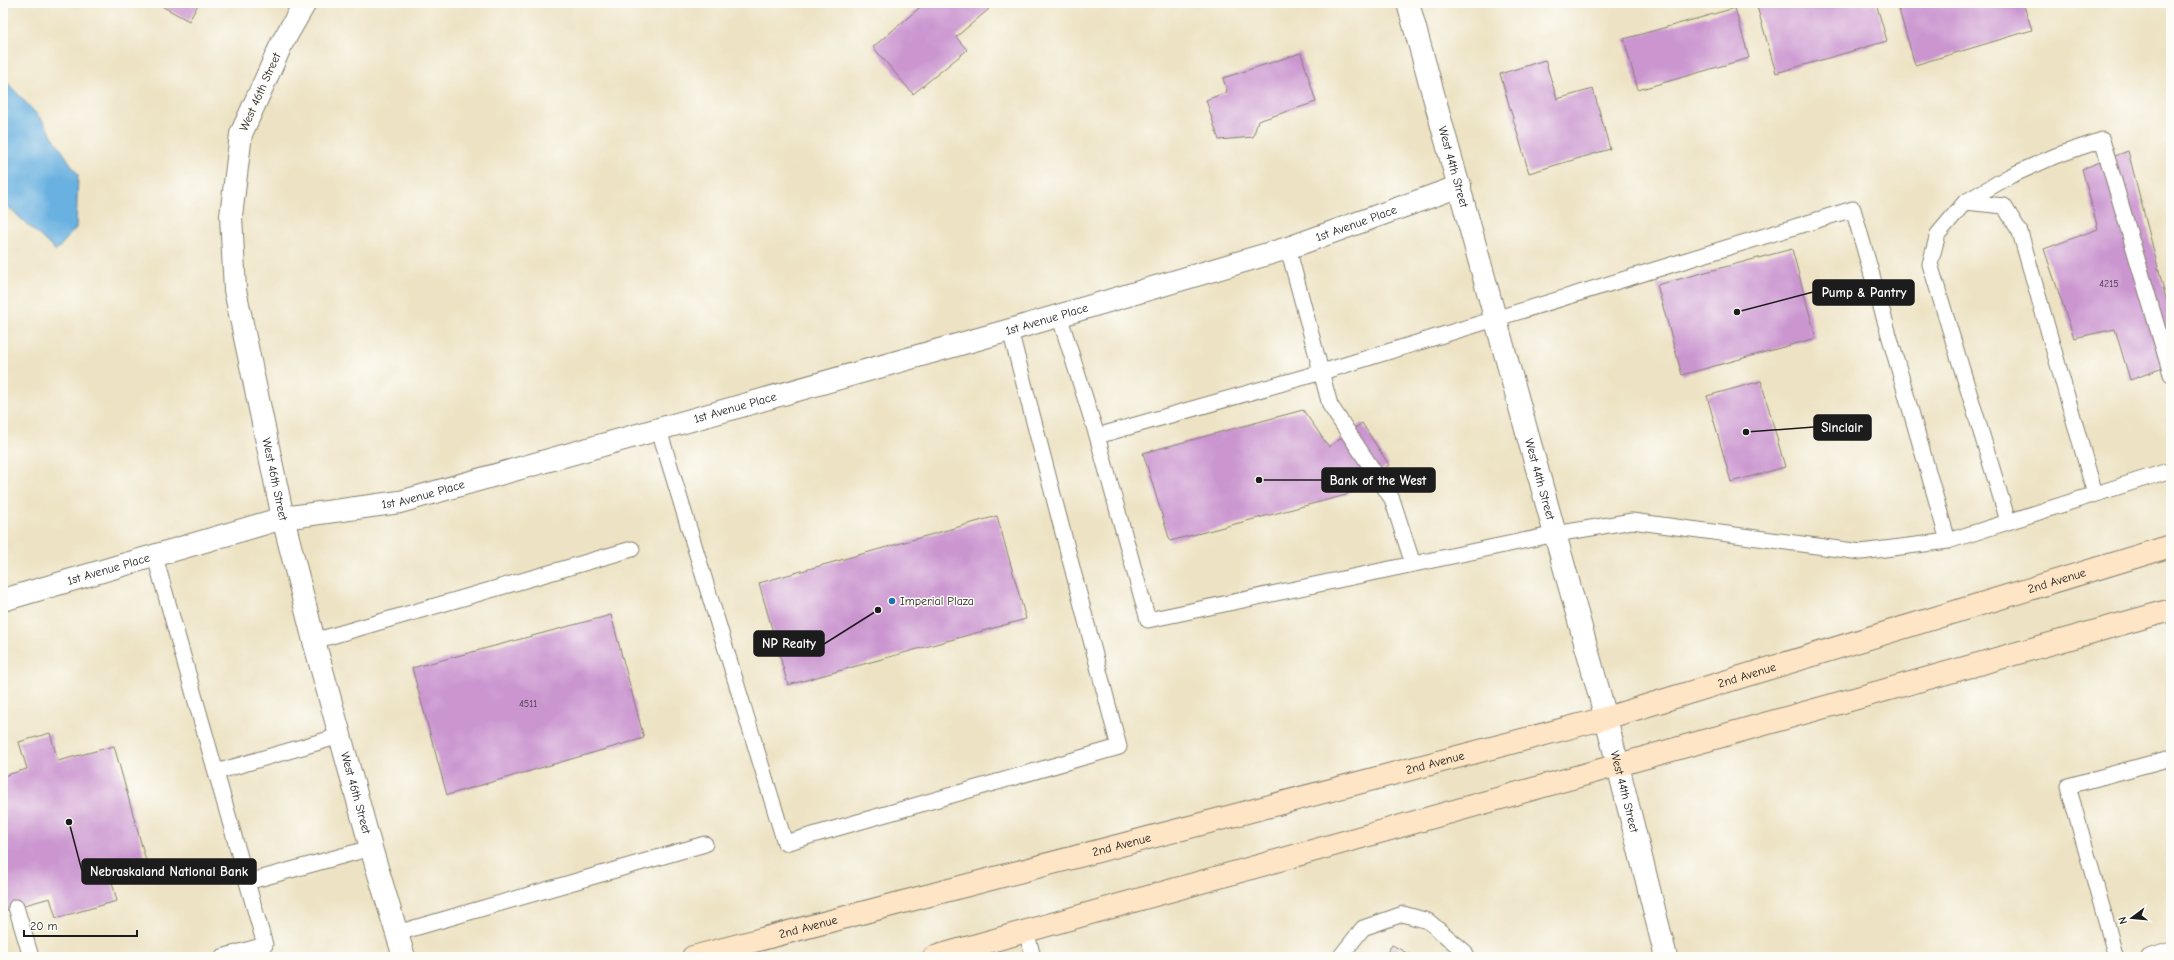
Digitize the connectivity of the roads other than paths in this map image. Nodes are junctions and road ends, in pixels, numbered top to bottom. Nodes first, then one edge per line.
1 (305, 3) edge
2 (1412, 4) edge
3 (1460, 186) junction
4 (1965, 202) junction
5 (1288, 248) junction
6 (1059, 315) junction
7 (1496, 318) junction
8 (1010, 330) junction
9 (1322, 372) junction
10 (2171, 374) edge
11 (659, 430) junction
12 (1098, 436) junction
13 (2171, 470) edge
14 (2095, 494) junction
15 (283, 518) junction
16 (2008, 521) junction
17 (1556, 534) junction
18 (1948, 541) junction
19 (2171, 546) edge
20 (632, 549) dead end
21 (155, 557) junction
22 (1413, 564) junction
23 (3, 600) edge
24 (2171, 610) edge
25 (314, 641) junction
26 (1606, 718) junction
27 (340, 736) junction
28 (2171, 758) edge
29 (1618, 764) junction
30 (216, 772) junction
31 (705, 844) dead end
32 (371, 848) junction
33 (247, 882) junction
34 (16, 907) dead end
35 (1026, 931) junction
36 (397, 933) junction
37 (2171, 950) edge
38 (31, 957) edge
39 (222, 957) edge
40 (404, 957) edge
41 (693, 957) edge
42 (934, 957) edge
43 (1033, 957) edge
44 (1340, 957) edge
45 (1467, 957) edge
46 (1666, 957) edge
47 (2116, 957) edge
48 (2149, 957) edge

1 - 15 street, West 46th Street
2 - 3 street, West 44th Street
3 - 5 street, 1st Avenue Place
3 - 7 street, West 44th Street
4 - 10 lane
4 - 14 lane
4 - 16 lane
5 - 6 street, 1st Avenue Place
5 - 9 lane
6 - 8 street, 1st Avenue Place
6 - 12 lane
7 - 9 lane
7 - 17 street, West 44th Street
7 - 18 lane
8 - 11 street, 1st Avenue Place
8 - 11 lane
9 - 12 lane
9 - 22 lane
11 - 15 street, 1st Avenue Place
12 - 22 lane
13 - 14 lane
14 - 16 lane
15 - 21 street, 1st Avenue Place
15 - 25 street, West 46th Street
16 - 18 lane
17 - 18 lane
17 - 22 lane
17 - 26 street, West 44th Street
19 - 26 main road, 2nd Avenue
20 - 25 lane
21 - 23 street, 1st Avenue Place
21 - 30 lane
24 - 29 main road
25 - 27 street, West 46th Street
26 - 29 street, West 44th Street
26 - 41 main road, 2nd Avenue
27 - 30 lane
27 - 32 street, West 46th Street
28 - 47 lane
29 - 35 main road
29 - 46 street, West 44th Street
30 - 33 lane
31 - 36 lane
32 - 33 lane
32 - 36 street, West 46th Street
33 - 39 lane
34 - 38 lane
35 - 42 main road
35 - 43 lane
36 - 40 street, West 46th Street
37 - 48 lane
44 - 45 lane

